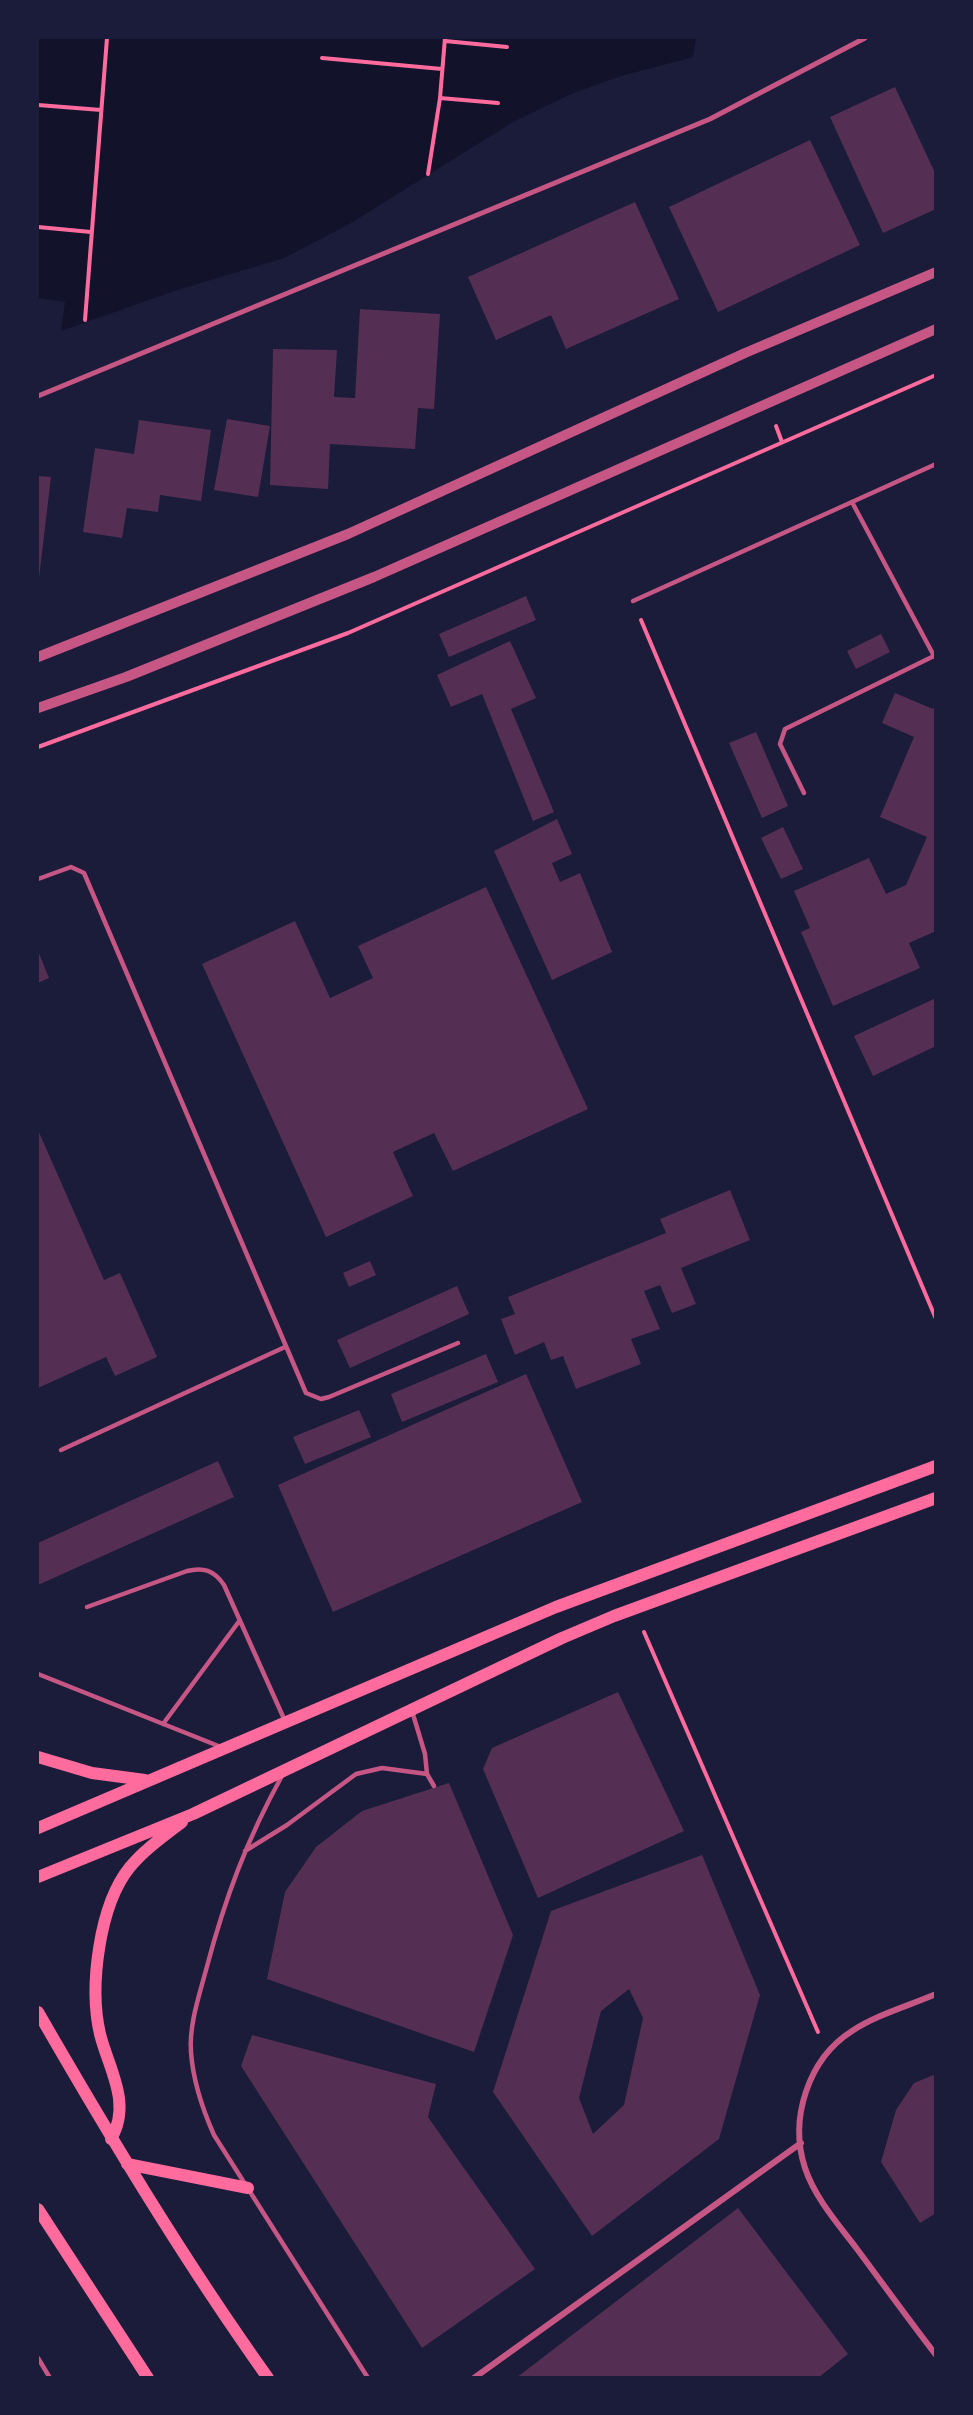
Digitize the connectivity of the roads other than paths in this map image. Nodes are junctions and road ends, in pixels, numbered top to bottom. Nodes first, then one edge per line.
1 (865, 38) edge
2 (936, 272) edge
3 (936, 329) edge
4 (38, 396) edge
5 (936, 464) edge
6 (852, 502) junction
7 (633, 601) road end
8 (935, 656) edge
9 (38, 657) edge
10 (38, 708) edge
11 (804, 793) dead end
12 (38, 879) edge
13 (458, 1343) dead end
14 (285, 1347) junction
15 (61, 1450) dead end
16 (936, 1466) edge
17 (936, 1498) edge
18 (87, 1607) dead end
19 (240, 1620) junction
20 (38, 1674) edge
21 (411, 1708) junction
22 (285, 1721) junction
23 (163, 1724) junction
24 (224, 1748) junction
25 (38, 1757) edge
26 (285, 1769) junction
27 (427, 1774) junction
28 (149, 1780) junction
29 (434, 1786) dead end
30 (193, 1814) junction
31 (38, 1828) edge
32 (243, 1852) junction
33 (38, 1877) edge
34 (936, 1994) edge
35 (38, 2012) edge
36 (111, 2139) junction
37 (801, 2143) junction
38 (127, 2164) junction
39 (248, 2188) junction
40 (38, 2209) edge
41 (936, 2355) edge
42 (38, 2358) edge
43 (50, 2378) edge
44 (148, 2378) edge
45 (268, 2378) edge
46 (368, 2378) edge
47 (474, 2378) edge

1 - 4 street
2 - 9 street
3 - 10 street
5 - 6 lane
6 - 7 lane
6 - 8 lane
8 - 11 lane
12 - 14 lane
13 - 14 lane
14 - 15 lane
16 - 22 main road
17 - 21 main road
18 - 19 lane
19 - 22 lane
19 - 23 lane
20 - 23 lane
21 - 26 main road
21 - 27 lane
22 - 24 main road
23 - 24 lane
24 - 28 main road
25 - 28 main road
26 - 30 main road
26 - 32 lane
27 - 29 lane
27 - 32 lane
28 - 31 main road
30 - 33 main road
30 - 36 main road
32 - 39 lane
34 - 37 street
35 - 36 main road
36 - 38 main road
37 - 41 street
37 - 47 street
38 - 39 main road
38 - 45 main road
39 - 46 lane
40 - 44 main road
42 - 43 lane

